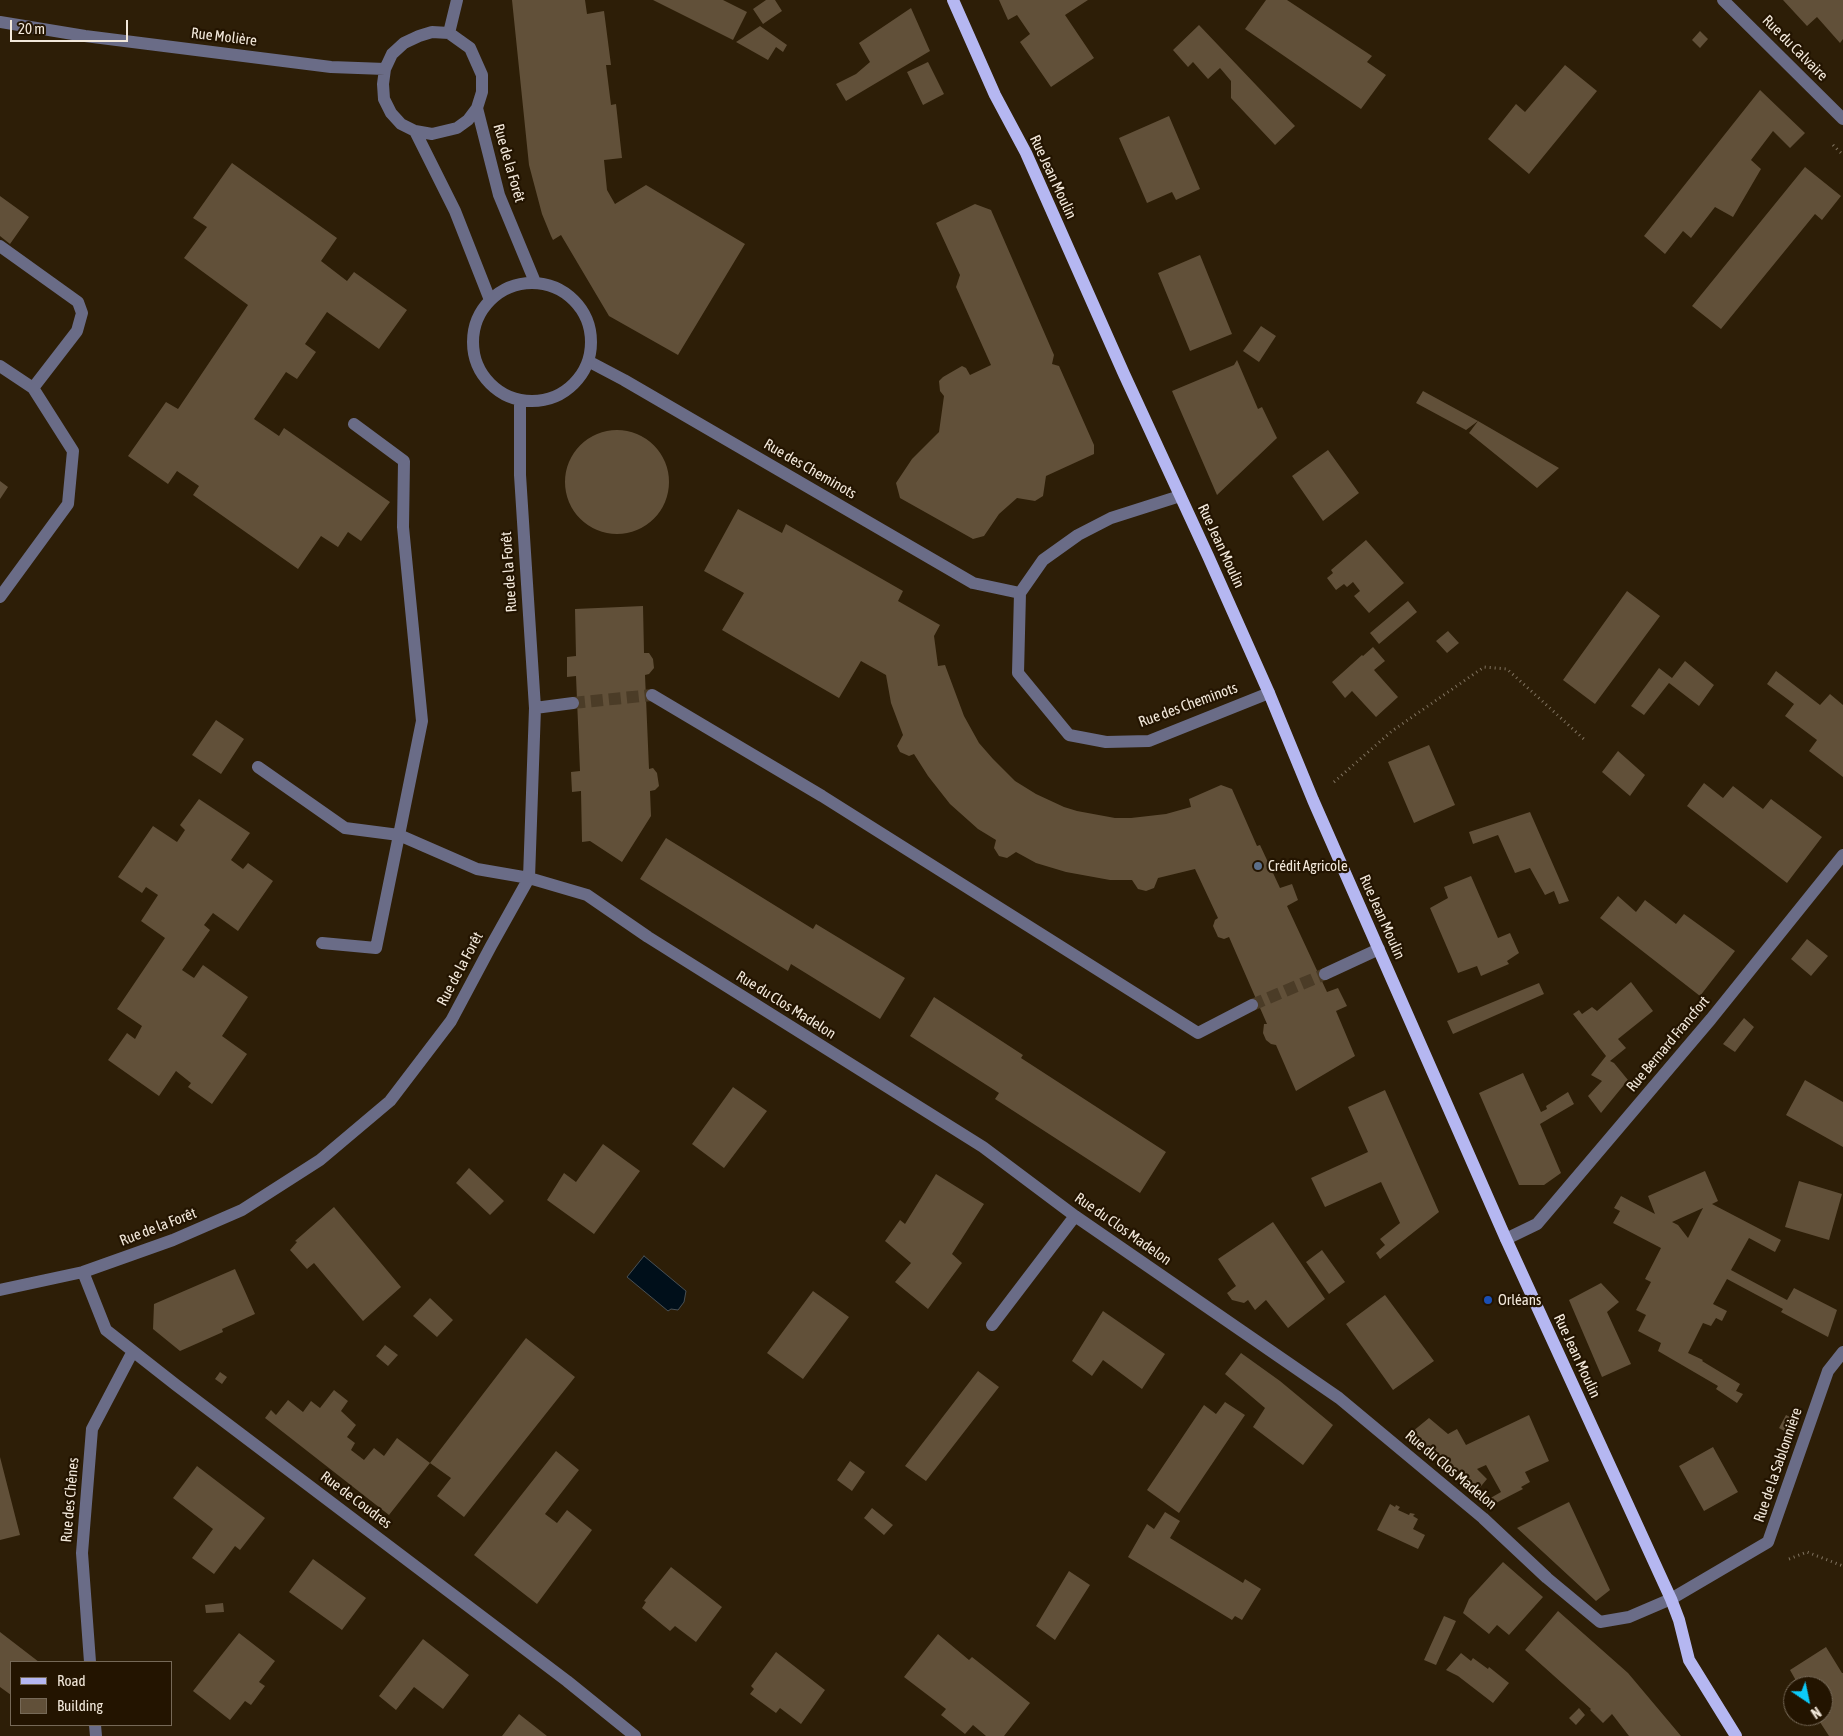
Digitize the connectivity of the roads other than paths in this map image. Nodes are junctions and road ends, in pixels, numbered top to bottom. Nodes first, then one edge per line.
1 (457, 0) edge
2 (953, 0) edge
3 (1723, 0) edge
4 (0, 22) edge
5 (449, 33) junction
6 (385, 69) junction
7 (477, 108) junction
8 (1843, 119) edge
9 (415, 131) junction
10 (0, 246) edge
11 (535, 282) junction
12 (490, 300) junction
13 (588, 361) junction
14 (0, 366) edge
15 (33, 388) junction
16 (520, 400) junction
17 (354, 424) dead end
18 (1180, 496) junction
19 (1020, 593) junction
20 (0, 597) edge
21 (1269, 693) junction
22 (652, 695) tunnel mouth
23 (573, 703) tunnel mouth
24 (535, 708) junction
25 (258, 767) dead end
26 (399, 835) junction
27 (1843, 855) edge
28 (529, 878) junction
29 (322, 943) dead end
30 (1379, 949) junction
31 (1324, 974) tunnel mouth
32 (1252, 1006) tunnel mouth
33 (1075, 1216) junction
34 (1506, 1240) junction
35 (83, 1272) junction
36 (0, 1290) edge
37 (992, 1325) dead end
38 (133, 1351) junction
39 (1843, 1352) edge
40 (1671, 1600) junction
41 (90, 1661) edge
42 (635, 1736) edge
43 (1736, 1736) edge

1 - 5 street
2 - 18 main road, Rue Jean Moulin
3 - 8 street, Rue du Calvaire
4 - 6 street, Rue Molière
5 - 6 street
5 - 7 street, Rue de la Forêt
6 - 9 street
7 - 9 street, Rue de la Forêt
7 - 11 street, Rue de la Forêt
9 - 12 street
10 - 15 street
11 - 12 street
11 - 13 street
12 - 16 street
13 - 16 street
13 - 19 street, Rue des Cheminots
14 - 15 street
15 - 20 street
16 - 24 street, Rue de la Forêt
17 - 26 street
18 - 19 street
18 - 21 main road, Rue Jean Moulin
19 - 21 street, Rue des Cheminots
21 - 30 main road, Rue Jean Moulin
22 - 32 street
23 - 24 street
24 - 28 street, Rue de la Forêt
25 - 26 street, Rue du Clos Madelon
26 - 28 street, Rue du Clos Madelon
26 - 29 street
27 - 34 street, Rue Bernard Francfort
28 - 33 street, Rue du Clos Madelon
28 - 35 street, Rue de la Forêt
30 - 31 street
30 - 34 main road, Rue Jean Moulin
33 - 37 street
33 - 40 street, Rue du Clos Madelon
34 - 40 main road, Rue Jean Moulin
35 - 36 street, Rue de la Forêt
35 - 38 street, Rue de Coudres
38 - 41 street, Rue des Chênes
38 - 42 street, Rue de Coudres
39 - 40 street, Rue de la Sablonnière
40 - 43 main road, Rue Jean Moulin

